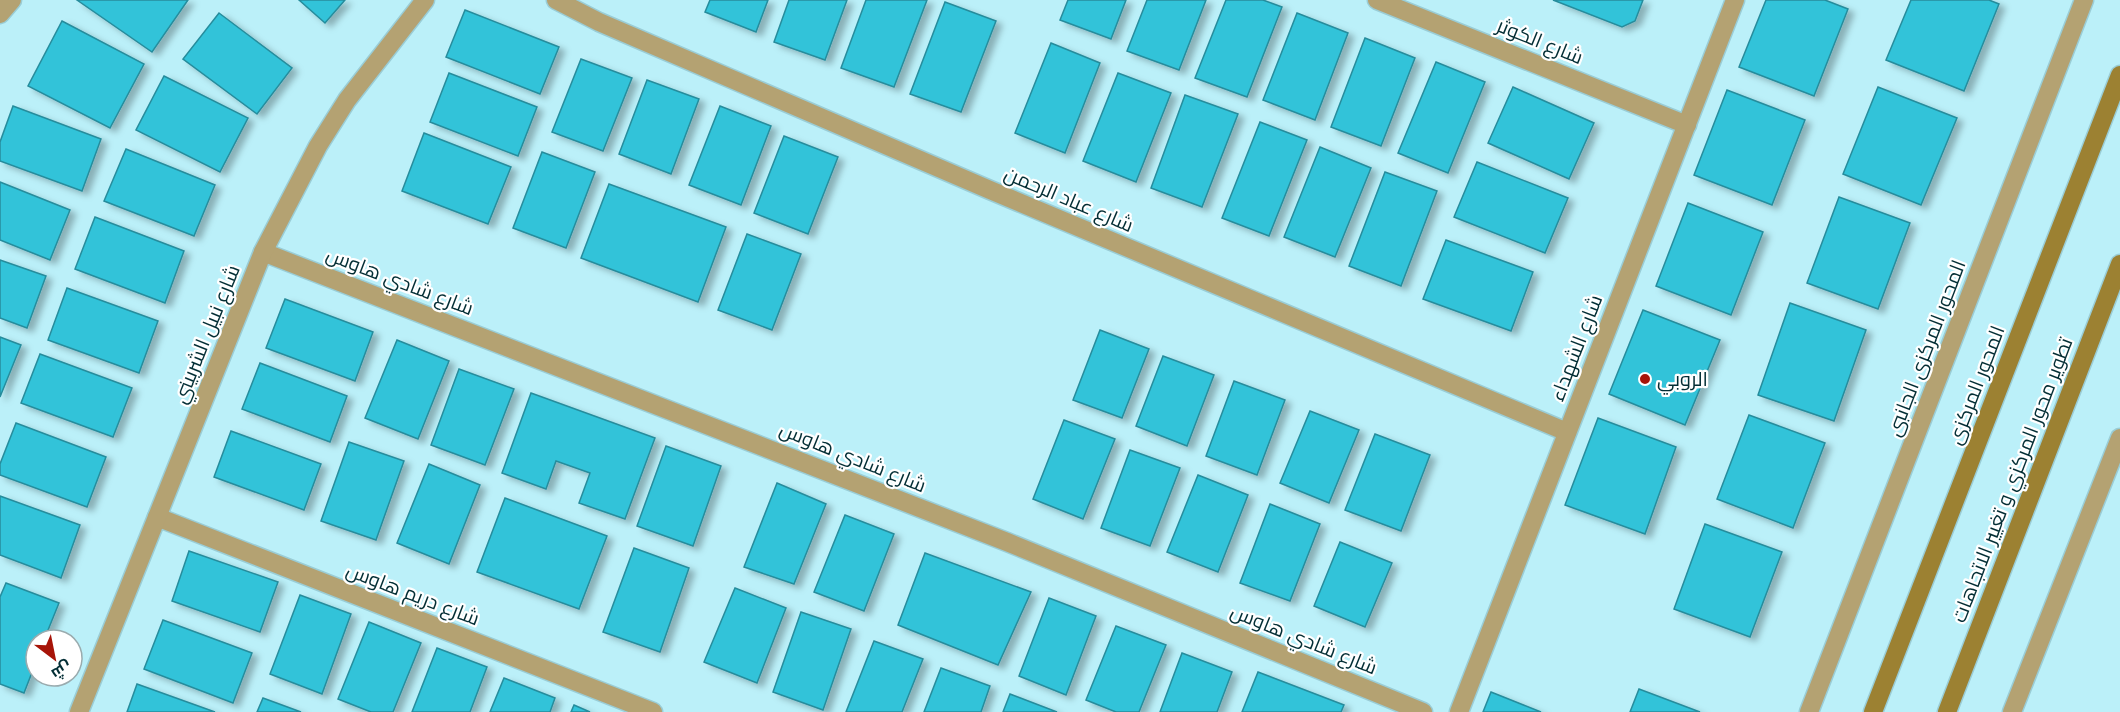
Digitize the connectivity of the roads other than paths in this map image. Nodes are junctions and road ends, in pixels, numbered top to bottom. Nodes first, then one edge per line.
1 (12, 0) edge
2 (425, 0) edge
3 (556, 0) edge
4 (1377, 0) edge
5 (1735, 0) edge
6 (2084, 0) edge
7 (0, 14) edge
8 (2120, 75) edge
9 (1687, 125) junction
10 (263, 252) junction
11 (2120, 264) edge
12 (1567, 432) junction
13 (2120, 438) edge
14 (157, 517) junction
15 (79, 712) edge
16 (653, 712) edge
17 (1423, 712) edge
18 (1459, 712) edge
19 (1809, 712) edge
20 (1873, 712) edge
21 (1947, 712) edge
22 (2012, 712) edge

1 - 7 street
2 - 10 street, شارع نبيل الشربيني
3 - 12 street, شارع عباد الرحمن
4 - 9 street, شارع الكوثر
5 - 9 street, شارع الشهداء
6 - 19 street, المحور المركزى الجانبى
8 - 20 main road, المحور المركزى
9 - 12 street, شارع الشهداء
10 - 14 street, شارع نبيل الشربيني
10 - 17 street, شارع شادي هاوس
11 - 21 main road, تطوير محور المركزي و تغيير الاتجاهات
12 - 18 street, شارع الشهداء
13 - 22 street
14 - 15 street, شارع نبيل الشربيني
14 - 16 street, شارع دريم هاوس

